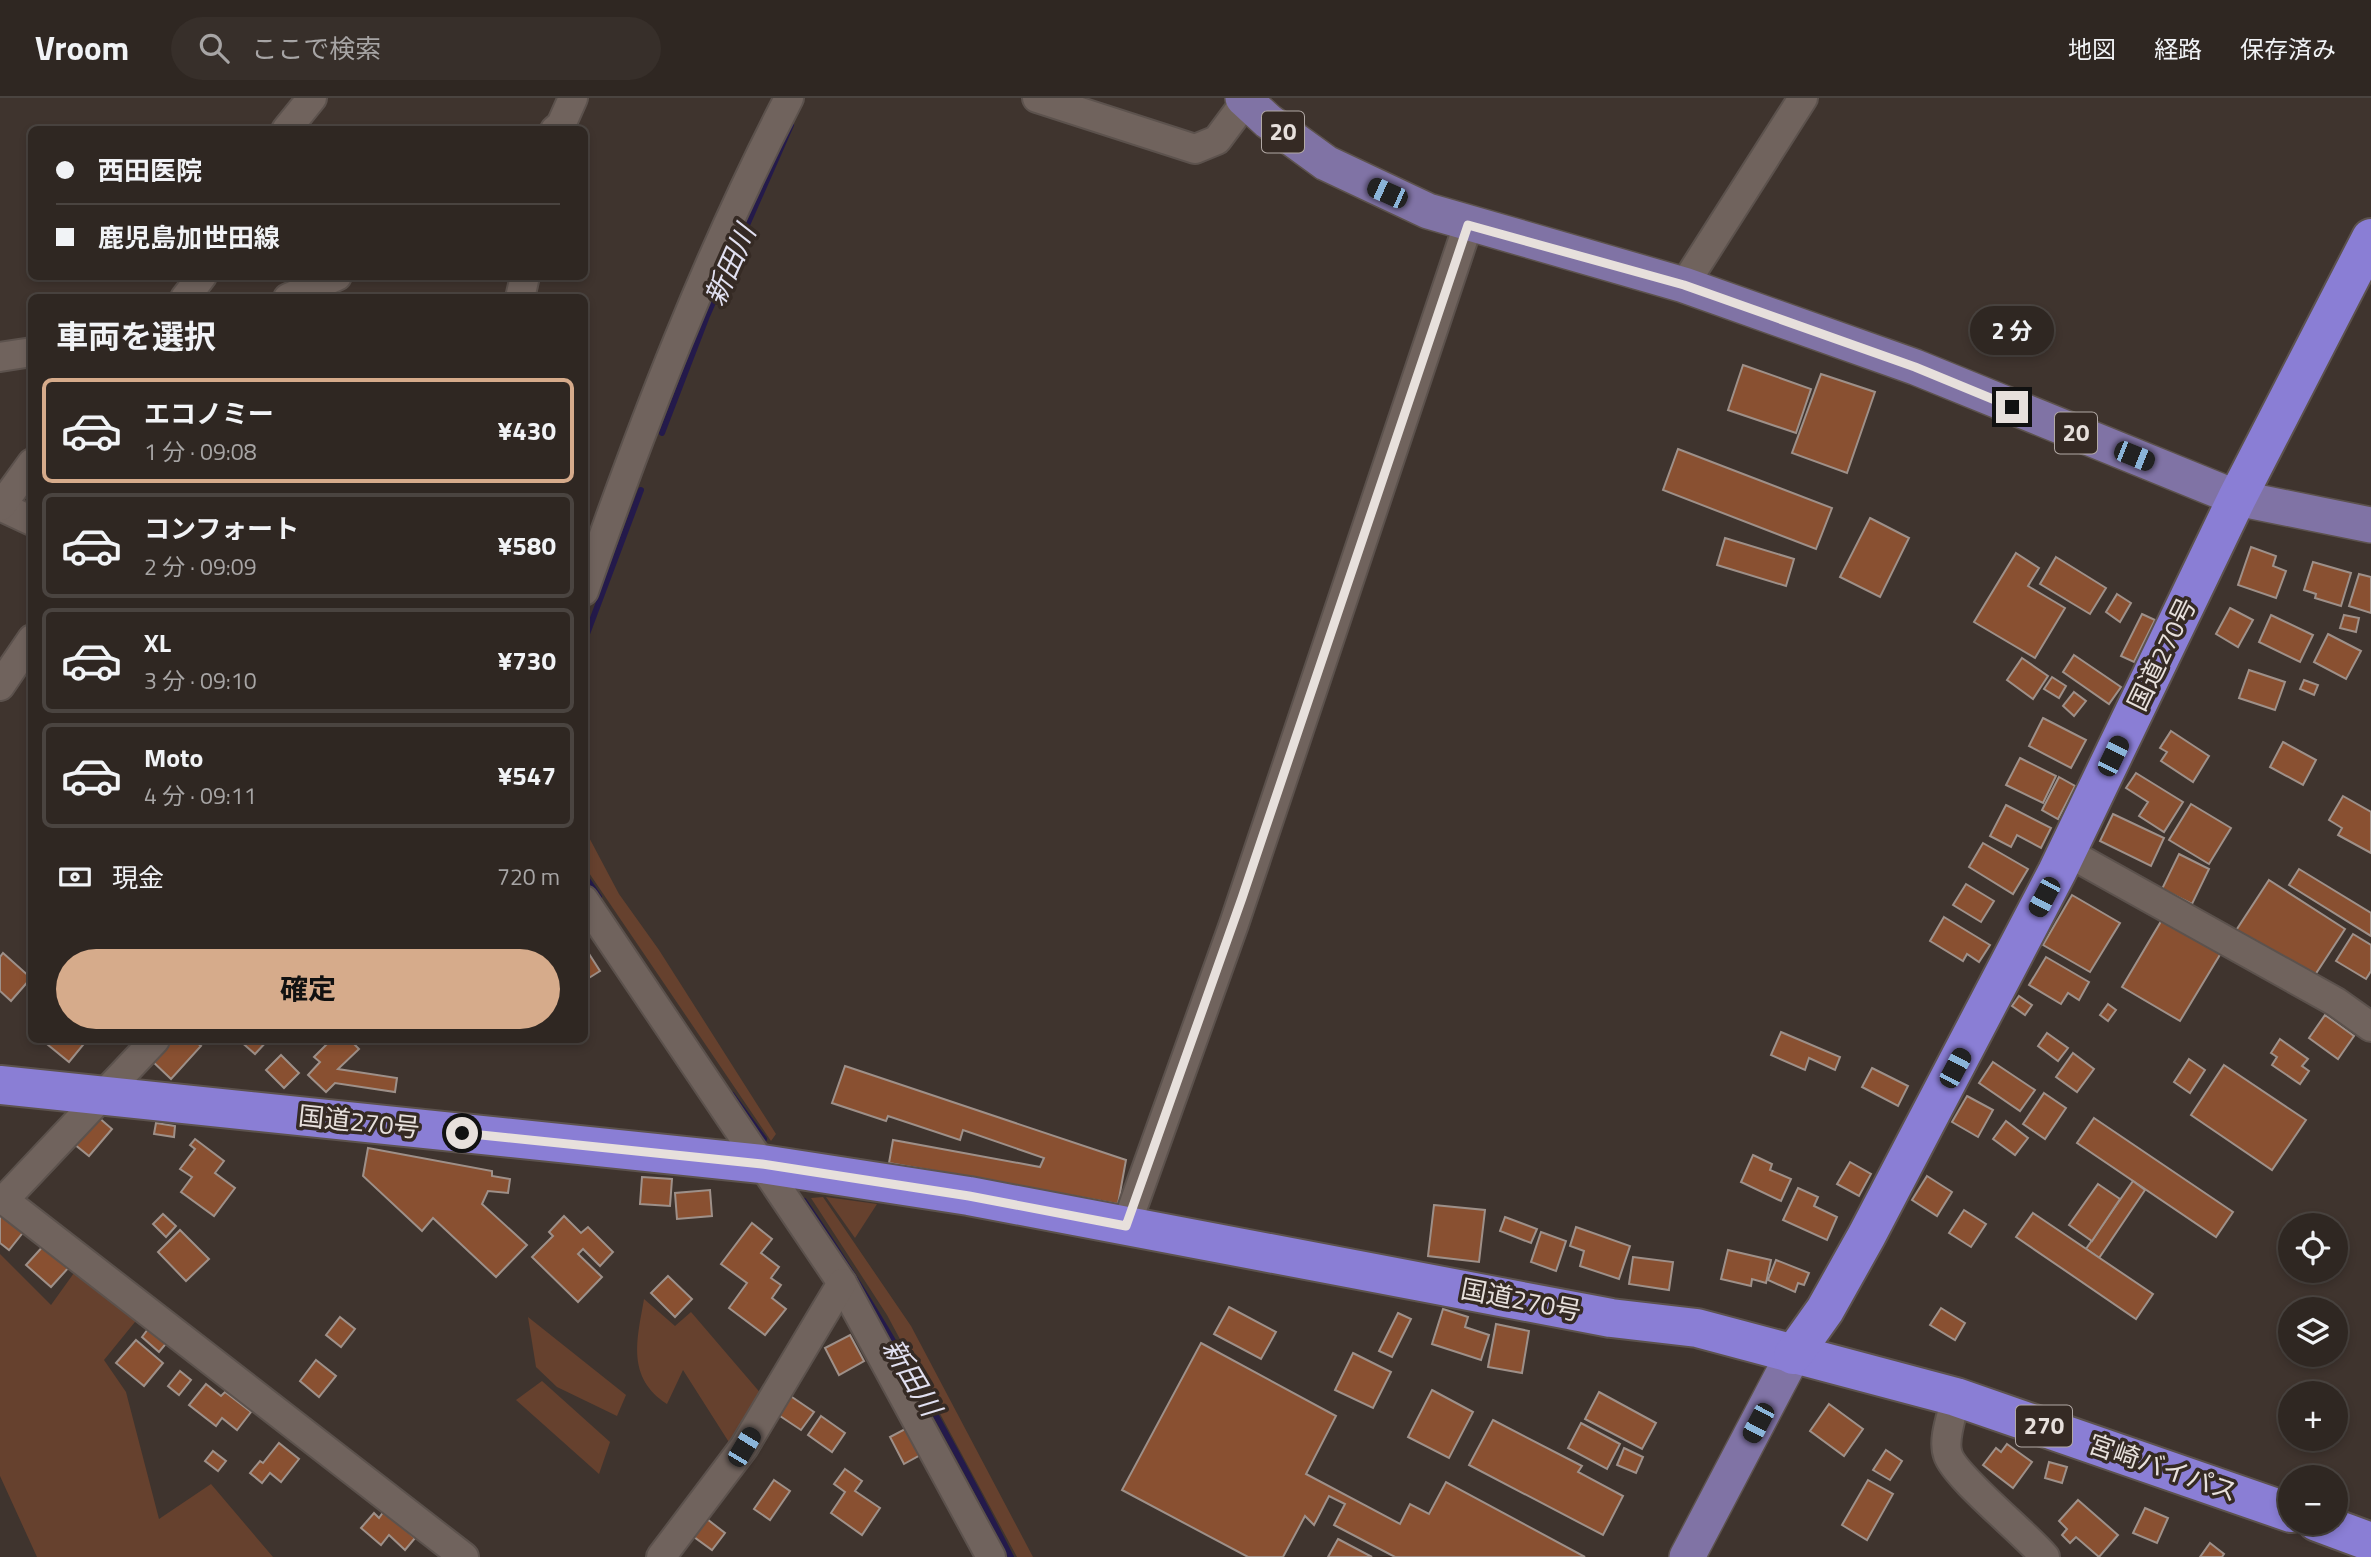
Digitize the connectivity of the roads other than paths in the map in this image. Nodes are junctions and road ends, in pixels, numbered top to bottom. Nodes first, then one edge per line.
1 (312, 98) edge
2 (573, 98) edge
3 (789, 98) edge
4 (1037, 98) edge
5 (1803, 98) edge
6 (1244, 99) edge
7 (289, 126) edge
8 (560, 126) edge
9 (1468, 225) junction
10 (2371, 238) edge
11 (199, 280) edge
12 (329, 280) edge
13 (1684, 285) junction
14 (187, 294) edge
15 (297, 294) edge
16 (28, 353) edge
17 (0, 357) edge
18 (28, 469) edge
19 (2236, 498) junction
20 (1, 506) edge
21 (28, 519) edge
22 (2371, 525) edge
23 (588, 580) edge
24 (28, 645) edge
25 (0, 686) edge
26 (2067, 852) junction
27 (588, 906) edge
28 (2371, 1027) edge
29 (152, 1043) edge
30 (0, 1085) edge
31 (100, 1096) junction
32 (762, 1164) junction
33 (1126, 1226) junction
34 (842, 1283) junction
35 (1793, 1355) junction
36 (1956, 1397) junction
37 (2278, 1508) edge
38 (2348, 1533) edge
39 (2371, 1542) edge
40 (464, 1557) edge
41 (661, 1557) edge
42 (992, 1557) edge
43 (1687, 1557) edge
44 (2045, 1557) edge

1 - 7 street
2 - 8 street
3 - 23 street
4 - 6 street
5 - 13 street
6 - 9 main road, 20
9 - 13 main road, 20
9 - 33 street
10 - 19 highway, 国道270号
11 - 14 street
12 - 15 street
13 - 19 main road, 20
16 - 17 street
18 - 20 street
19 - 22 main road, 20
19 - 26 highway, 国道270号
20 - 21 street
24 - 25 street
26 - 28 street
26 - 35 highway, 国道270号
27 - 32 street
29 - 31 street
30 - 31 highway, 国道270号 / 270
31 - 32 highway, 国道270号 / 270
31 - 40 street
32 - 33 highway, 国道270号 / 270
32 - 34 street
33 - 35 highway, 国道270号 / 270
34 - 41 street
34 - 42 street
35 - 36 highway, 宮崎バイパス / 270
35 - 43 main road
36 - 37 highway, 宮崎バイパス / 270
36 - 44 street
38 - 39 highway

